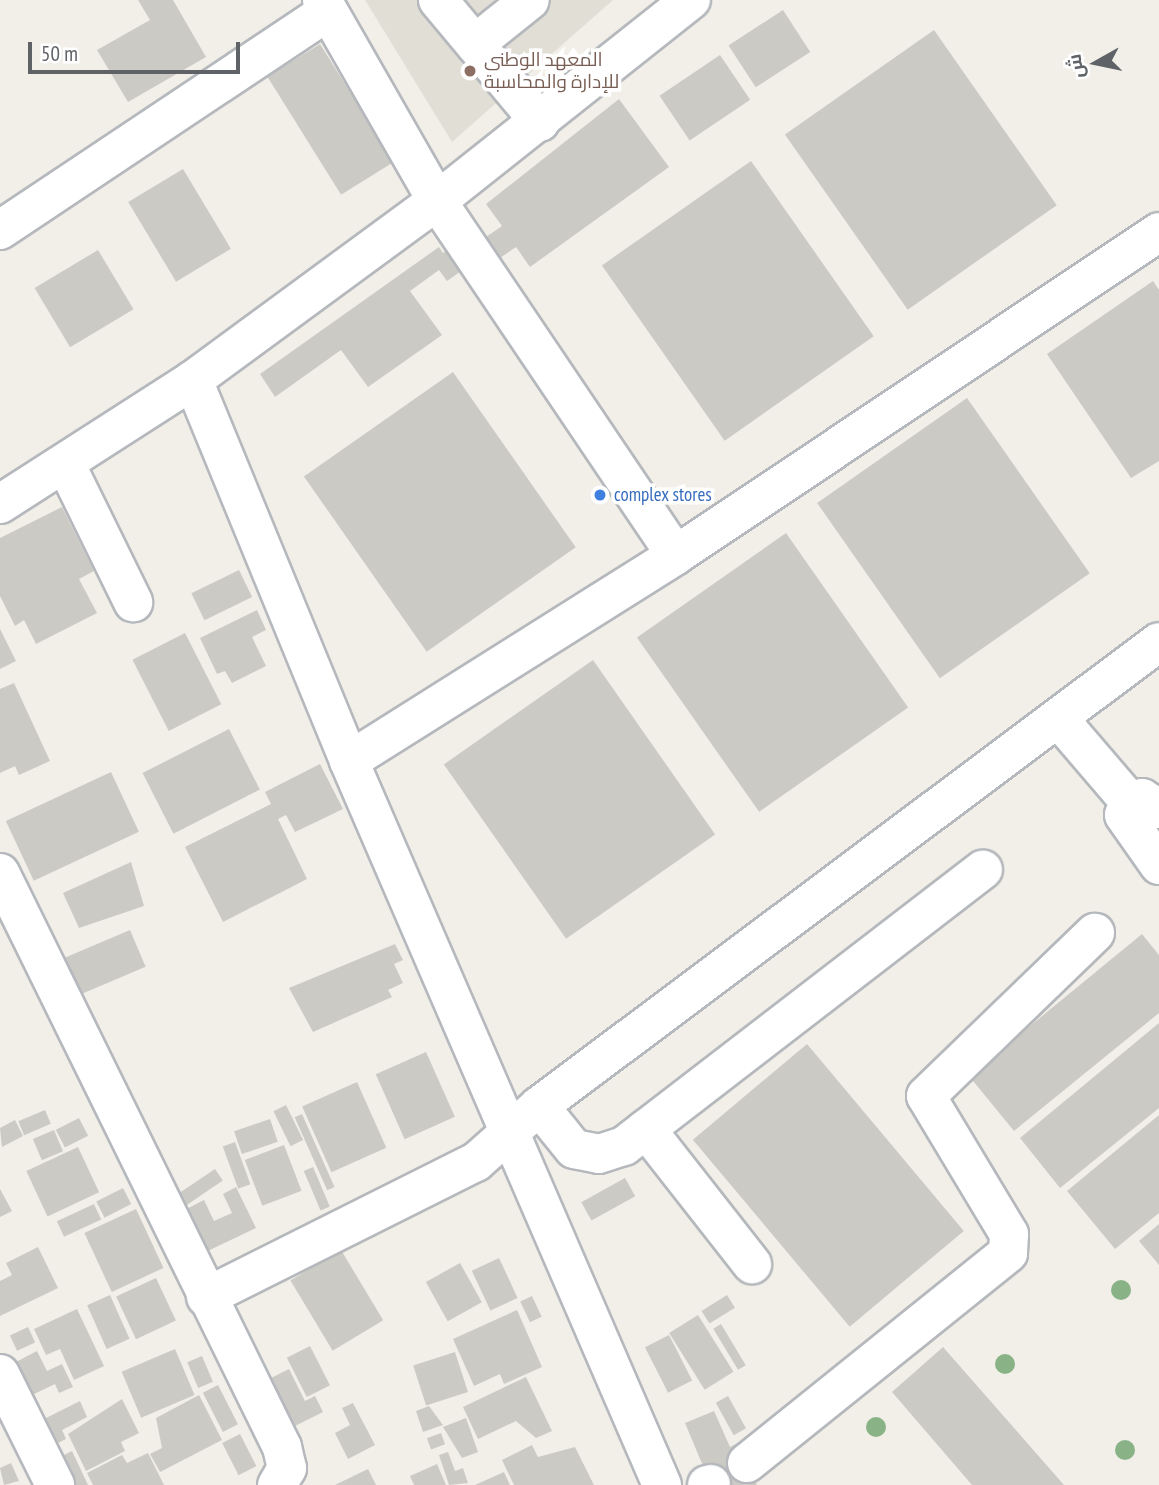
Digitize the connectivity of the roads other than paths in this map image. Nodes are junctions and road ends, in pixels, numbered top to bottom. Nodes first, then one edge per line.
1 (438, 0) edge
2 (530, 0) edge
3 (691, 0) edge
4 (325, 5) edge
5 (475, 44) junction
6 (540, 122) junction
7 (437, 201) junction
8 (0, 230) edge
9 (1159, 232) edge
10 (193, 380) junction
11 (66, 465) junction
12 (0, 504) edge
13 (676, 555) junction
14 (133, 602) dead end
15 (1159, 642) edge
16 (1058, 718) junction
17 (349, 761) junction
18 (1144, 806) edge
19 (1159, 866) edge
20 (983, 870) dead end
21 (0, 873) edge
22 (1095, 933) dead end
23 (539, 1106) junction
24 (646, 1129) junction
25 (509, 1135) junction
26 (752, 1264) dead end
27 (206, 1297) junction
28 (0, 1374) edge
29 (747, 1463) dead end
30 (55, 1485) edge
31 (277, 1485) edge
32 (662, 1485) edge

1 - 5 street
2 - 5 street
3 - 6 street
4 - 7 street
4 - 8 street
5 - 6 street
6 - 7 street
7 - 10 street
7 - 13 street
9 - 13 street
10 - 11 street
10 - 17 street
11 - 12 street
11 - 14 street
13 - 17 street
15 - 16 street
16 - 18 street
16 - 23 street
17 - 25 street
18 - 19 street
20 - 24 street
21 - 27 street
22 - 29 street
23 - 24 street
23 - 25 street
24 - 26 street
25 - 27 street
25 - 32 street
27 - 31 street
28 - 30 street

